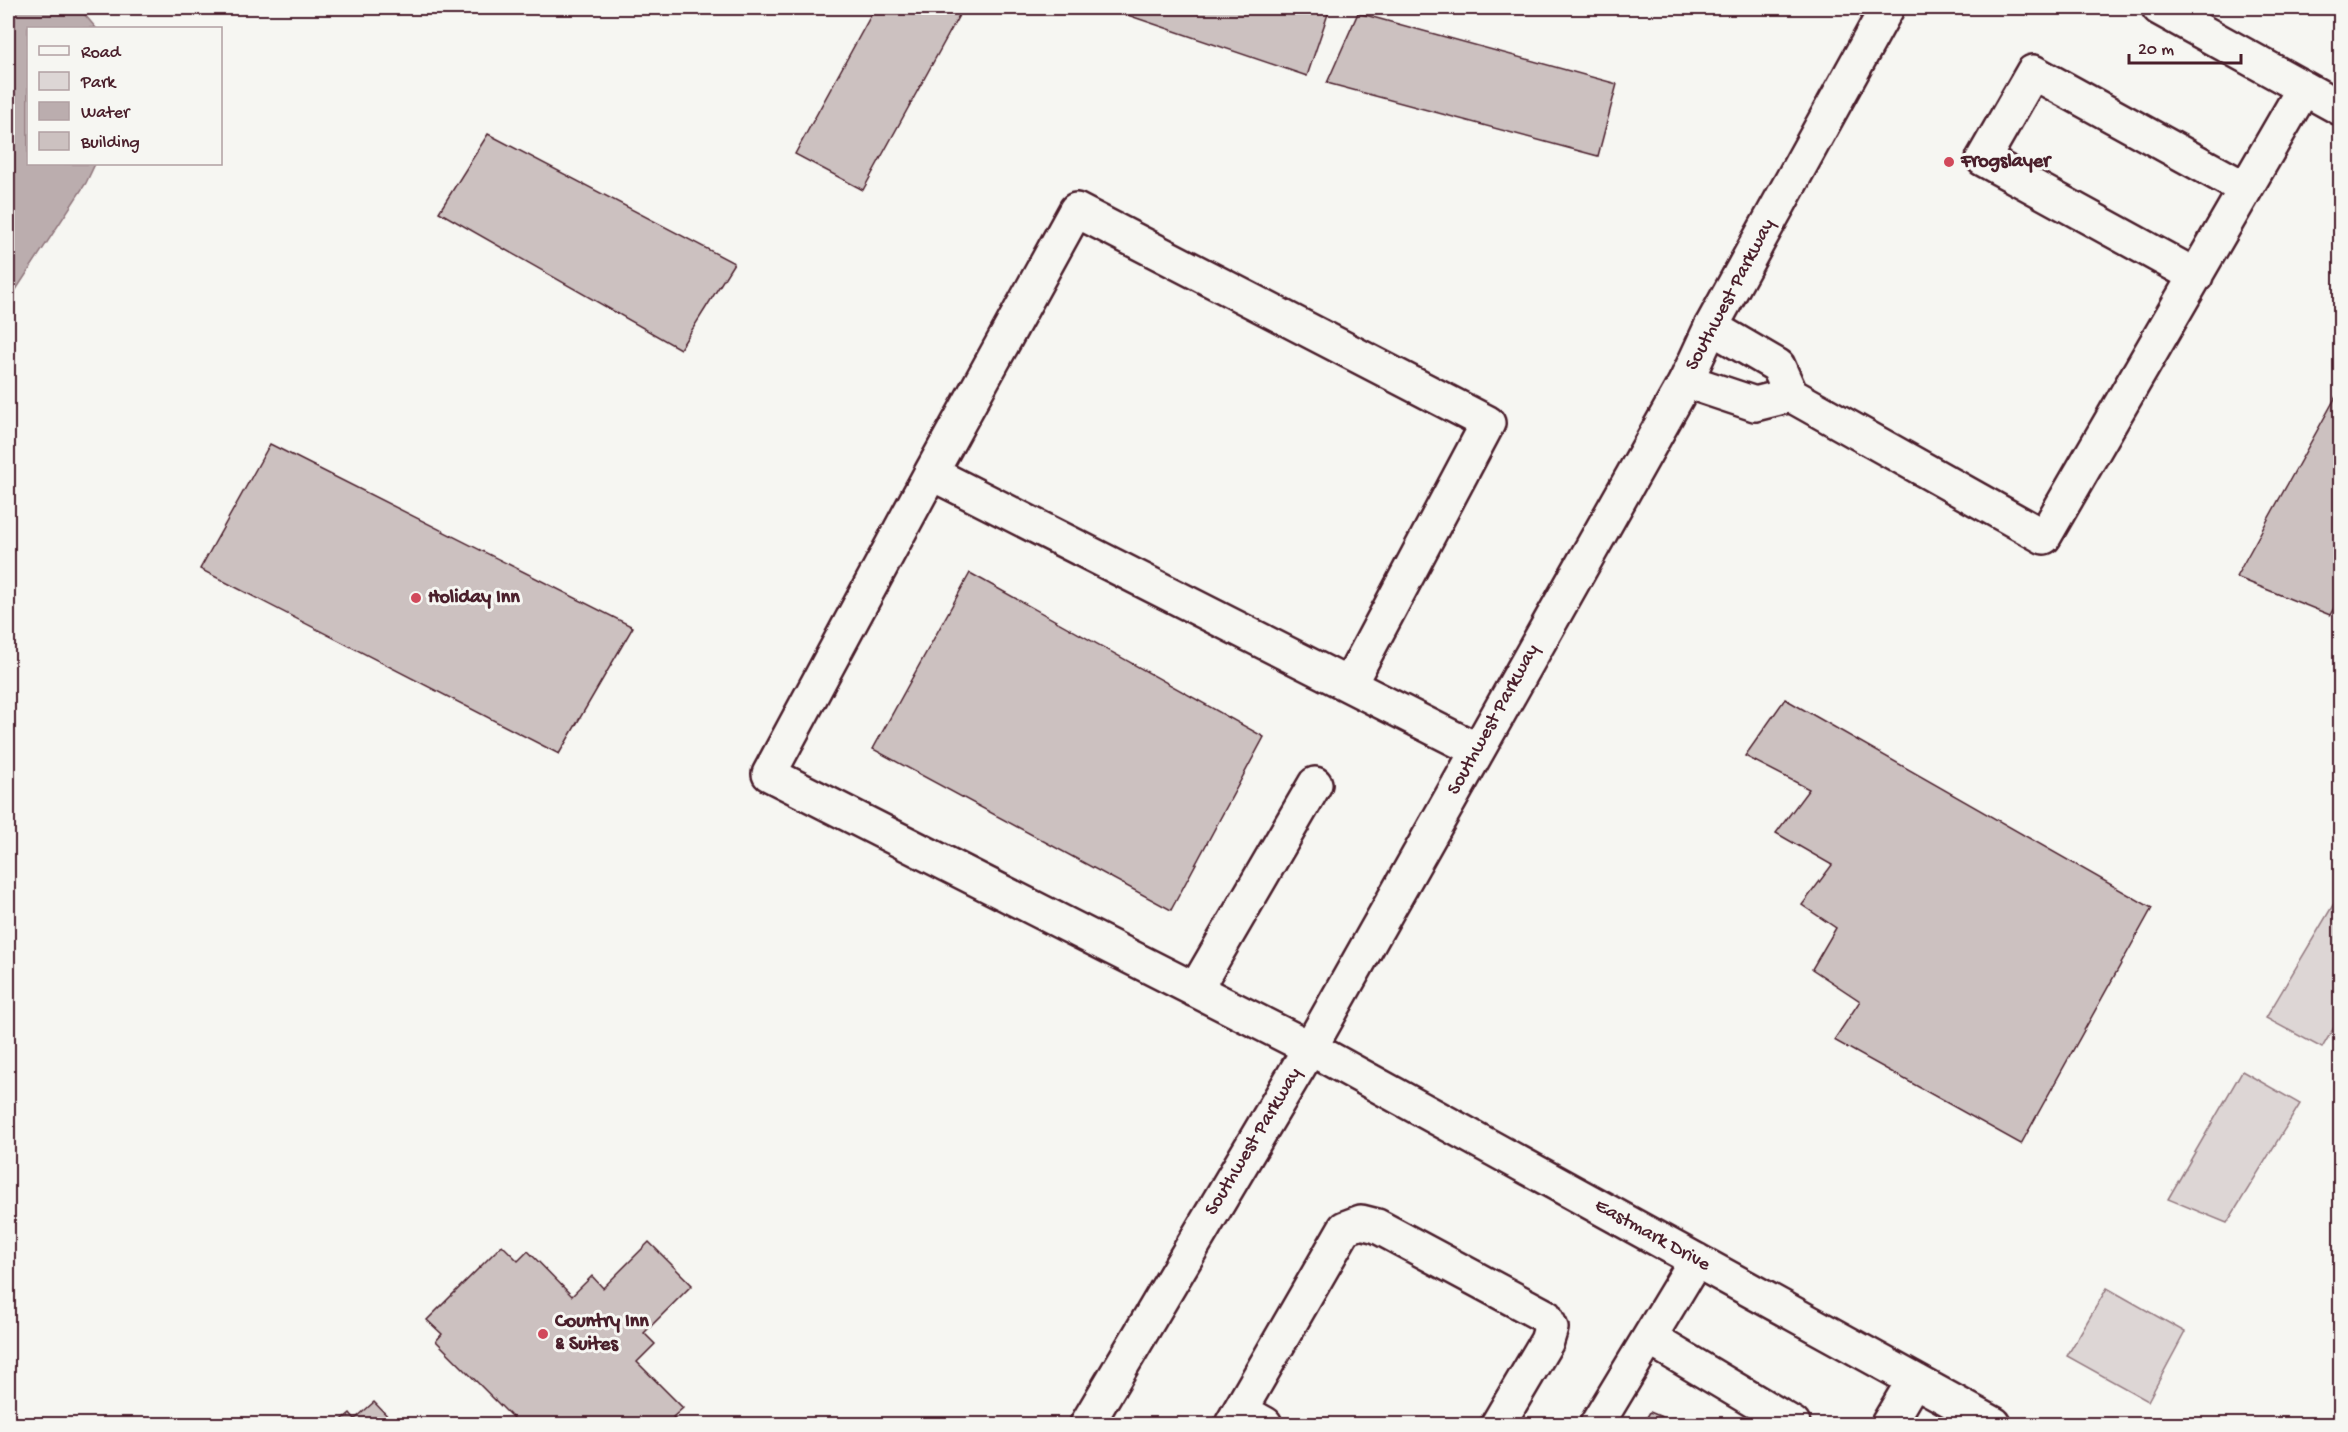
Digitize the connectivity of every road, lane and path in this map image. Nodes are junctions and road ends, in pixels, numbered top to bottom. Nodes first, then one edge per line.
1 (1887, 8) edge
2 (2159, 8) edge
3 (2304, 88) junction
4 (2340, 108) edge
5 (2244, 188) junction
6 (2196, 276) junction
7 (1711, 327) junction
8 (1686, 381) junction
9 (1791, 394) junction
10 (931, 473) junction
11 (1349, 685) junction
12 (1477, 750) junction
13 (1316, 784) dead end
14 (1194, 990) junction
15 (1310, 1048) junction
16 (1696, 1260) junction
17 (1649, 1338) junction
18 (1914, 1380) junction
19 (1246, 1420) edge
20 (1087, 1425) edge
21 (1498, 1425) edge
22 (1597, 1425) edge
23 (1793, 1425) edge
24 (1888, 1425) edge
25 (1994, 1425) edge

1 - 7 main road, Southwest Parkway
2 - 3 main road
3 - 4 main road
3 - 5 main road
5 - 6 main road
5 - 6 main road
6 - 9 main road
7 - 8 main road, Southwest Parkway
7 - 9 main road
8 - 9 main road
8 - 12 main road, Southwest Parkway
10 - 11 main road
10 - 11 main road
10 - 14 main road, Eastmark Drive
11 - 12 main road
12 - 15 main road, Southwest Parkway
13 - 14 main road
14 - 15 main road, Eastmark Drive
15 - 16 main road, Eastmark Drive
15 - 20 main road, Southwest Parkway
16 - 17 main road
16 - 18 main road, Eastmark Drive
17 - 22 main road
17 - 23 main road
18 - 24 main road
18 - 25 main road, Eastmark Drive
19 - 21 main road

